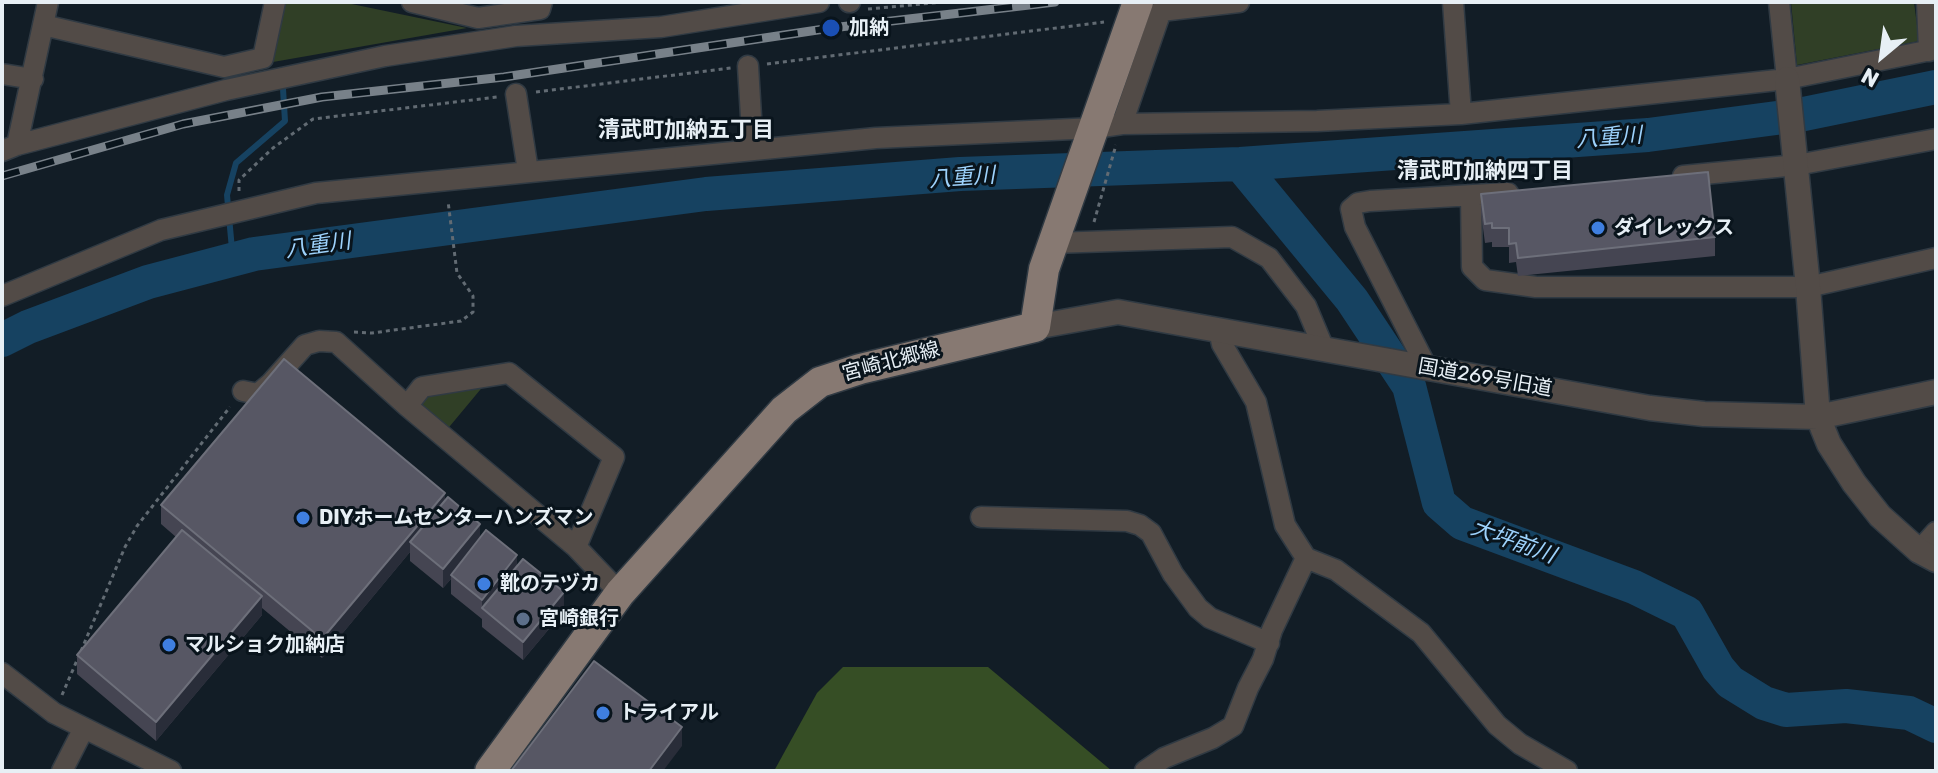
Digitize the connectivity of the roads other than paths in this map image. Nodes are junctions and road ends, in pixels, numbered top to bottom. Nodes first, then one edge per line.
1 (48, 2) edge
2 (275, 2) edge
3 (412, 2) edge
4 (542, 2) edge
5 (819, 2) edge
6 (1239, 2) edge
7 (1453, 2) edge
8 (1779, 2) edge
9 (1927, 2) edge
10 (1135, 10) edge
11 (43, 25) junction
12 (1932, 50) edge
13 (748, 66) road end
14 (2, 74) edge
15 (33, 79) junction
16 (1787, 82) junction
17 (516, 94) road end
18 (1461, 114) junction
19 (1103, 129) junction
20 (1936, 139) edge
21 (9, 148) edge
22 (753, 150) junction
23 (1796, 159) junction
24 (528, 171) junction
25 (1657, 178) edge
26 (1533, 190) edge
27 (1471, 196) junction
28 (1055, 236) junction
29 (1936, 258) edge
30 (1808, 287) junction
31 (2, 296) edge
32 (1035, 327) junction
33 (1219, 331) junction
34 (1324, 349) junction
35 (1419, 366) junction
36 (243, 391) road end
37 (1936, 392) edge
38 (407, 406) junction
39 (1818, 417) junction
40 (981, 517) dead end
41 (1936, 532) edge
42 (576, 547) junction
43 (1928, 556) edge
44 (1306, 558) junction
45 (620, 593) junction
46 (1269, 643) junction
47 (2, 673) edge
48 (83, 730) junction
49 (62, 771) edge
50 (171, 771) edge
51 (490, 771) edge
52 (1145, 771) edge
53 (1567, 771) edge

1 - 11 street
2 - 11 street
3 - 4 street
5 - 21 street
6 - 19 street
7 - 18 street
8 - 16 street
9 - 12 street
10 - 19 main road
11 - 15 street
12 - 16 street
13 - 22 street
14 - 15 street
15 - 21 street
16 - 18 street
16 - 23 street
17 - 24 street
18 - 19 street
19 - 22 street
19 - 28 main road
20 - 23 street
22 - 24 street
23 - 25 street
23 - 30 street
24 - 31 street
26 - 27 street
27 - 30 street
27 - 35 street
28 - 32 main road
28 - 34 street
29 - 30 street
30 - 39 street
32 - 33 street, 国道269号旧道
32 - 45 main road, 宮崎北郷線
33 - 34 street, 国道269号旧道
33 - 44 street
34 - 35 street, 国道269号旧道
35 - 39 street, 国道269号旧道
36 - 38 street
37 - 39 street, 国道269号旧道
38 - 42 street
38 - 42 street
39 - 43 street
40 - 46 street
41 - 43 street
42 - 45 street
44 - 46 street
44 - 53 street
45 - 51 main road, 宮崎北郷線
46 - 52 street
47 - 48 street
48 - 49 street
48 - 50 street

